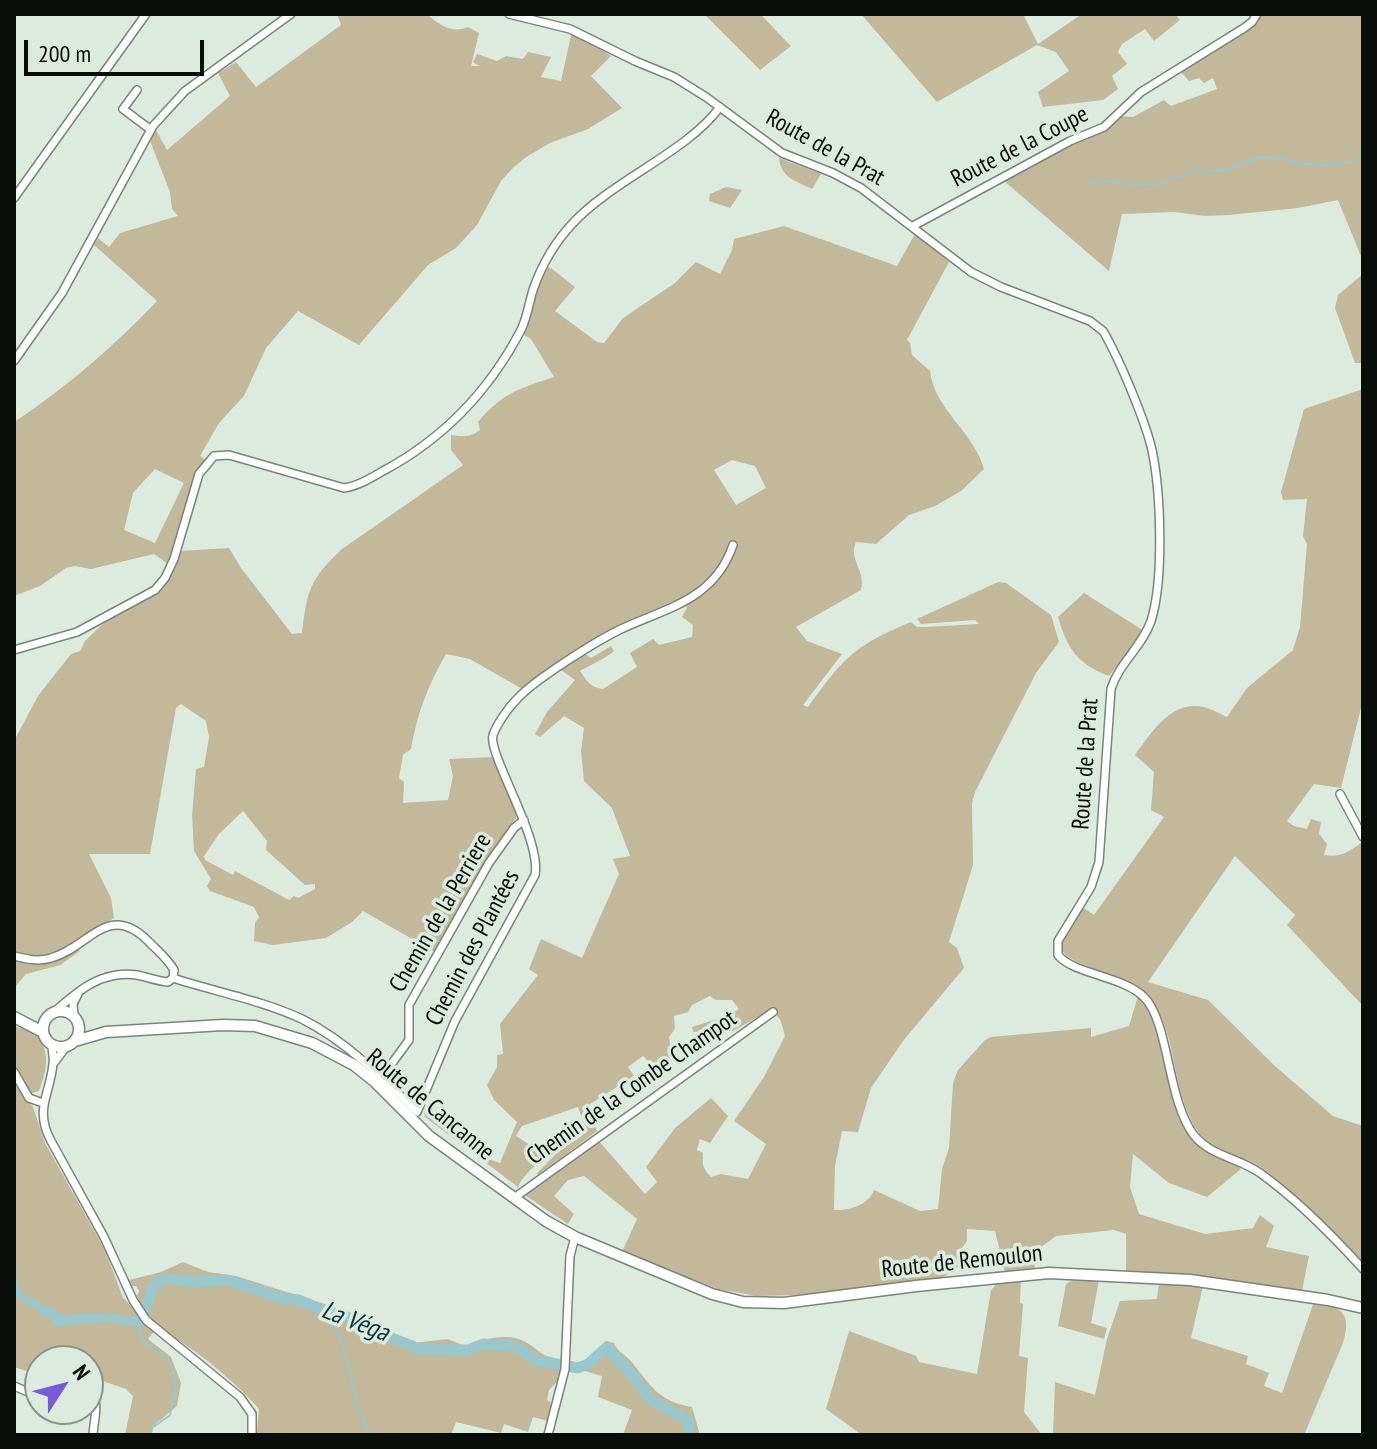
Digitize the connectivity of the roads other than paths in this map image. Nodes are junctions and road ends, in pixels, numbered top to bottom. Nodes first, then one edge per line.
1 (146, 14) edge
2 (291, 14) edge
3 (509, 14) edge
4 (1257, 14) edge
5 (137, 90) dead end
6 (720, 107) junction
7 (151, 130) junction
8 (14, 198) edge
9 (913, 226) junction
10 (14, 361) edge
11 (733, 545) dead end
12 (14, 650) edge
13 (1340, 794) dead end
14 (524, 820) junction
15 (1363, 837) edge
16 (14, 956) edge
17 (173, 978) junction
18 (81, 989) junction
19 (773, 1012) dead end
20 (50, 1015) junction
21 (18, 1018) edge
22 (76, 1019) junction
23 (43, 1032) junction
24 (106, 1032) junction
25 (70, 1044) junction
26 (52, 1045) junction
27 (53, 1064) junction
28 (14, 1072) edge
29 (382, 1077) junction
30 (43, 1103) junction
31 (514, 1198) junction
32 (575, 1237) junction
33 (1363, 1269) edge
34 (1363, 1308) edge
35 (252, 1435) edge
36 (548, 1435) edge

1 - 8 street
2 - 7 street
3 - 6 street, Route de la Prat
4 - 9 street, Route de la Coupe
5 - 7 street
6 - 9 street, Route de la Prat
6 - 12 street
7 - 10 street
9 - 33 street, Route de la Prat
11 - 14 street, Chemin des Plantées
13 - 15 street
14 - 29 street, Chemin de la Perriere
14 - 29 street, Chemin des Plantées
16 - 17 street
17 - 18 street
17 - 29 street
18 - 20 street
18 - 22 street
19 - 31 street, Chemin de la Combe Champot
20 - 21 main road
20 - 22 main road
20 - 23 main road
21 - 23 main road
22 - 24 main road, Route de Cancanne
22 - 25 main road
23 - 26 main road
24 - 25 main road, Route de Cancanne
24 - 31 main road, Route de Cancanne
25 - 26 main road
25 - 27 street
26 - 27 street
27 - 30 street
28 - 30 street
30 - 35 street
31 - 32 main road, Route de Cancanne
32 - 34 main road, Route de Remoulon
32 - 36 street

